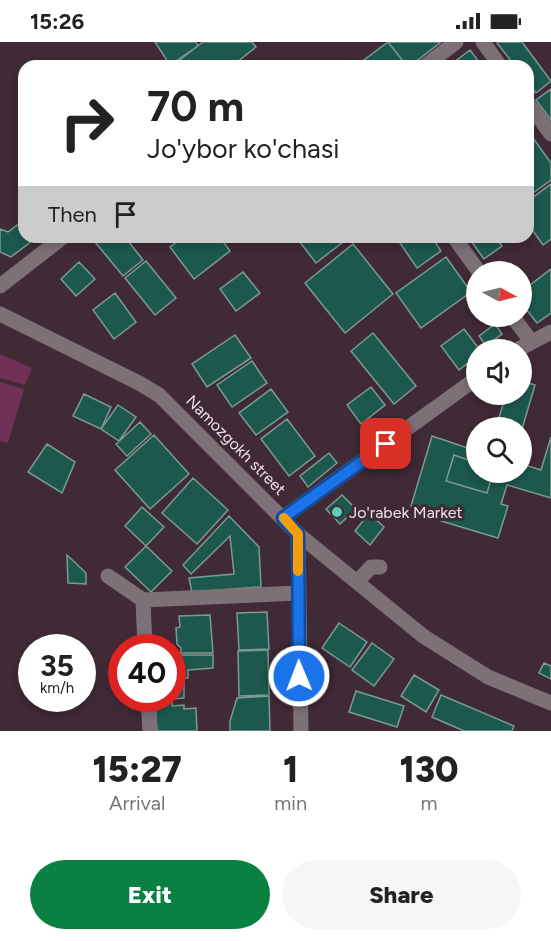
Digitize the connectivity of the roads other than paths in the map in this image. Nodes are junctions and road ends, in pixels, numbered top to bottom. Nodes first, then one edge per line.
1 (456, 42) edge
2 (483, 42) edge
3 (433, 60) edge
4 (496, 60) edge
5 (534, 111) edge
6 (551, 134) edge
7 (55, 243) edge
8 (458, 243) edge
9 (471, 261) edge
10 (0, 286) edge
11 (0, 314) edge
12 (520, 327) edge
13 (551, 332) edge
14 (529, 339) edge
15 (532, 341) edge
16 (466, 386) edge
17 (283, 518) junction
18 (298, 534) junction
19 (380, 567) dead end
20 (108, 576) dead end
21 (357, 582) junction
22 (298, 593) junction
23 (142, 600) junction
24 (144, 634) edge
25 (551, 703) edge
26 (149, 712) edge
27 (150, 731) edge
28 (301, 731) edge

1 - 3 street
2 - 4 street
5 - 6 street
7 - 10 street
8 - 9 street
11 - 17 street, Namozgokh street
12 - 14 street
13 - 15 street
16 - 17 street
17 - 18 street, Namozgokh street
18 - 21 street, Namozgokh street
18 - 22 street
19 - 21 street
20 - 23 street
21 - 25 street, Namozgokh street
22 - 23 street
22 - 28 street
23 - 24 street
26 - 27 street

